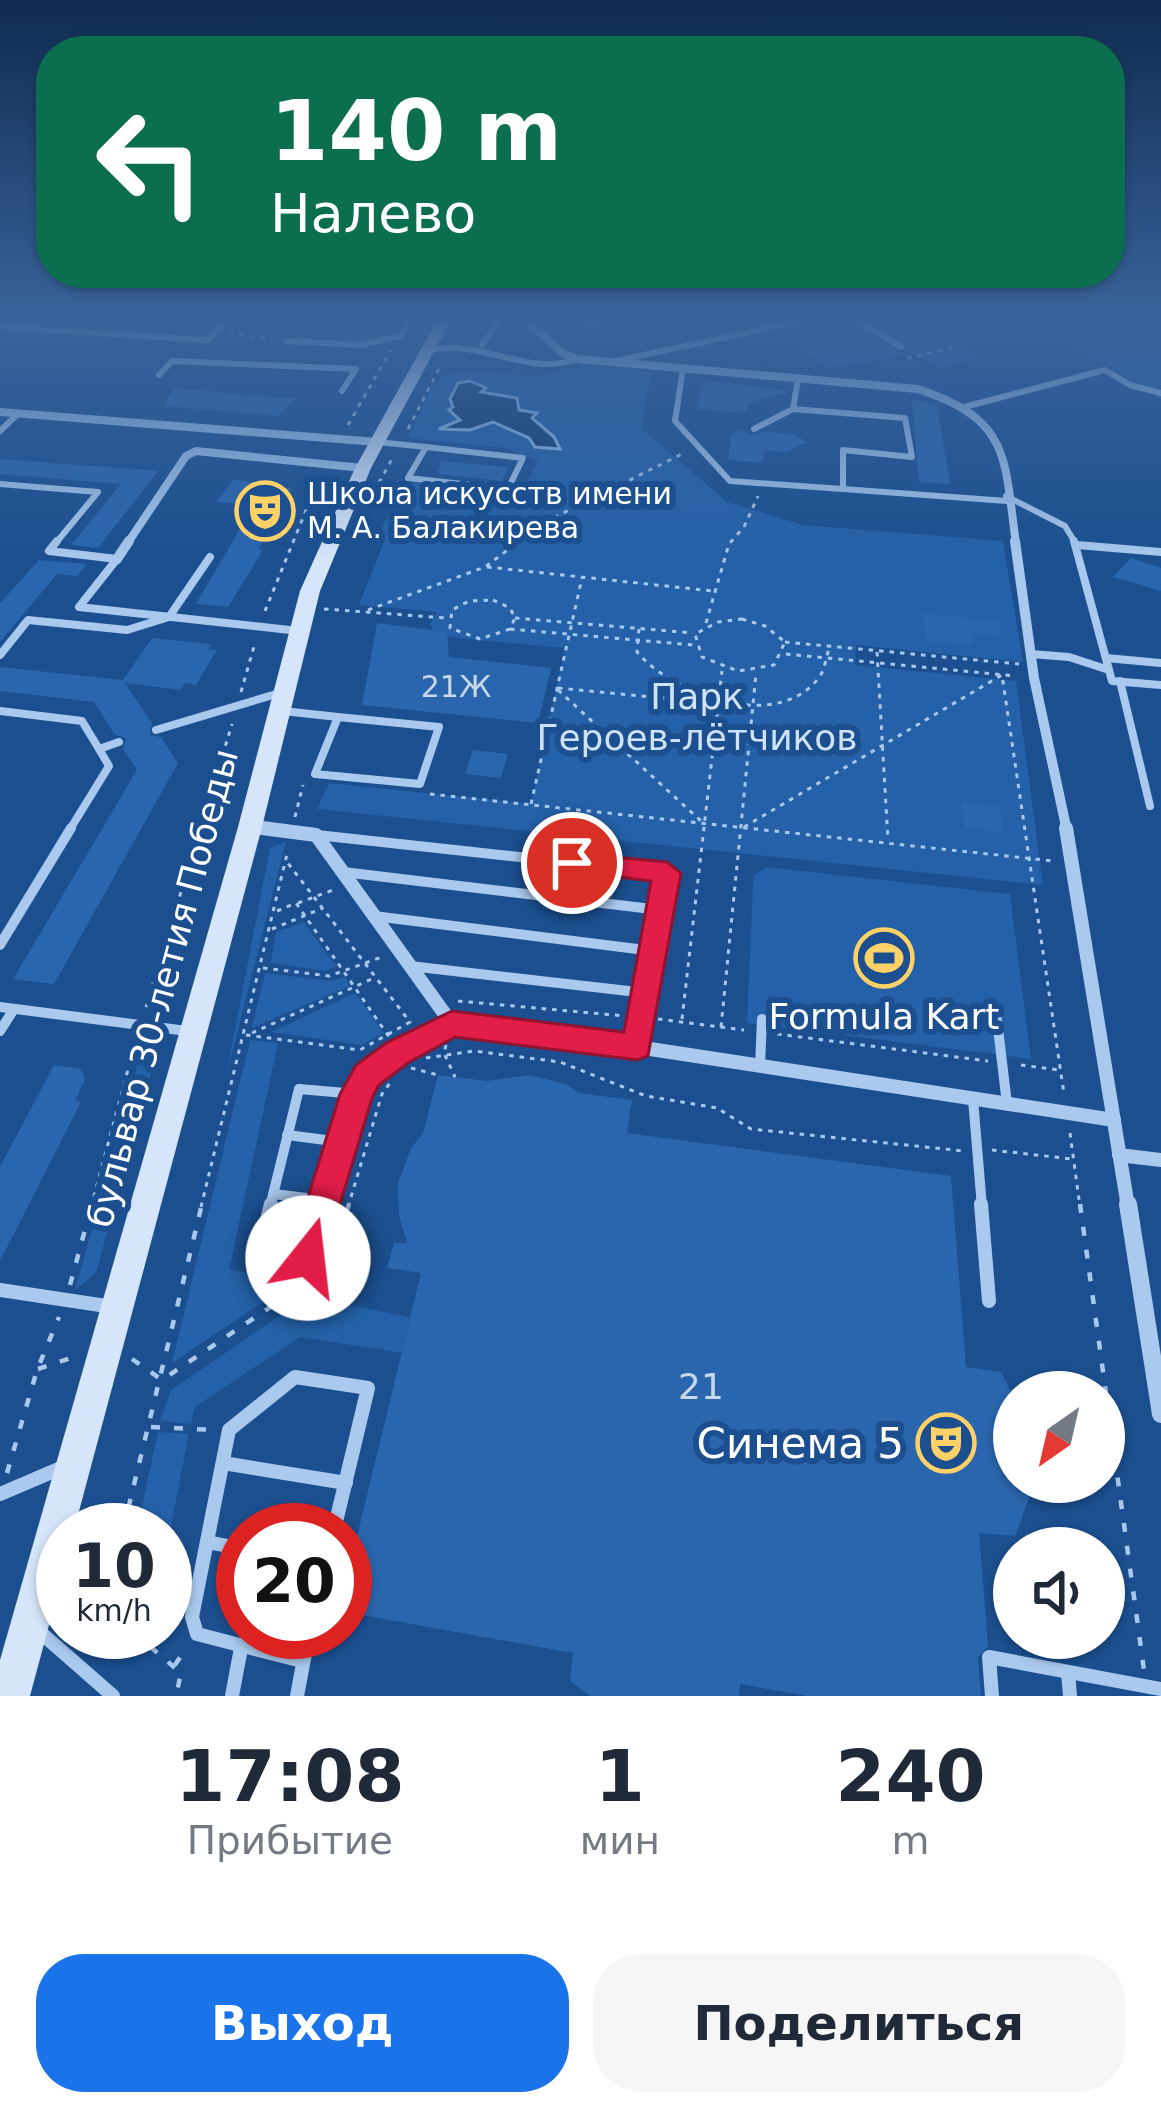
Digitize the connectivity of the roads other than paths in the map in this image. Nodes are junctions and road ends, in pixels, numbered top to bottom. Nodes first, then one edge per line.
1 (400, 401) edge
2 (678, 401) edge
3 (794, 401) edge
4 (949, 401) edge
5 (986, 401) edge
6 (964, 407) junction
7 (793, 409) junction
8 (0, 412) edge
9 (19, 413) junction
10 (754, 429) dead end
11 (0, 431) edge
12 (377, 442) junction
13 (427, 447) junction
14 (363, 468) junction
15 (0, 484) edge
16 (842, 488) junction
17 (1006, 498) junction
18 (1077, 545) junction
19 (1161, 552) edge
20 (210, 557) dead end
21 (116, 559) junction
22 (169, 617) junction
23 (299, 631) junction
24 (0, 655) edge
25 (1106, 658) junction
26 (1161, 663) edge
27 (1033, 666) junction
28 (1109, 670) junction
29 (1120, 682) junction
30 (1161, 685) edge
31 (280, 701) junction
32 (0, 711) edge
33 (338, 716) junction
34 (156, 730) dead end
35 (119, 742) dead end
36 (99, 749) junction
37 (1150, 806) dead end
38 (250, 827) junction
39 (316, 835) junction
40 (348, 879) junction
41 (660, 910) junction
42 (374, 916) junction
43 (0, 945) edge
44 (653, 951) junction
45 (410, 966) junction
46 (646, 993) junction
47 (7, 1008) edge
48 (762, 1018) dead end
49 (997, 1020) dead end
50 (452, 1024) junction
51 (0, 1031) edge
52 (193, 1032) junction
53 (637, 1047) junction
54 (760, 1066) junction
55 (357, 1094) junction
56 (973, 1099) junction
57 (1007, 1104) junction
58 (1114, 1120) junction
59 (287, 1135) junction
60 (340, 1142) junction
61 (1120, 1155) junction
62 (1161, 1160) edge
63 (273, 1194) junction
64 (324, 1200) junction
65 (0, 1290) edge
66 (989, 1300) dead end
67 (114, 1307) junction
68 (1154, 1324) edge
69 (1161, 1414) edge
70 (223, 1462) junction
71 (73, 1464) junction
72 (346, 1483) junction
73 (1, 1494) edge
74 (341, 1503) edge
75 (207, 1542) junction
76 (216, 1544) edge
77 (30, 1623) junction
78 (216, 1640) edge
79 (239, 1659) edge
80 (293, 1659) edge
81 (302, 1661) joint
82 (1068, 1672) junction
83 (1154, 1688) edge
84 (10, 1696) edge
85 (113, 1696) edge
86 (232, 1696) edge
87 (297, 1696) edge
88 (992, 1696) edge
89 (1070, 1696) edge

1 - 12 main road, бульвар 30-летия Победы
2 - 16 lane
3 - 7 lane
4 - 6 street
5 - 6 lane
6 - 17 street
7 - 10 lane
7 - 16 lane
8 - 9 street
9 - 11 lane
9 - 12 street
12 - 13 lane
12 - 14 main road, бульвар 30-летия Победы
13 - 13 lane
14 - 21 street
14 - 23 main road, бульвар 30-летия Победы
15 - 21 lane
16 - 17 lane
17 - 18 lane
17 - 27 street
18 - 19 lane
18 - 25 lane
20 - 22 lane
21 - 22 lane
22 - 23 lane
22 - 24 lane
23 - 31 main road, бульвар 30-летия Победы
25 - 26 lane
25 - 28 lane
27 - 28 lane
27 - 58 street
28 - 29 lane
29 - 30 lane
29 - 37 lane
31 - 33 lane
31 - 34 lane
31 - 38 main road, бульвар 30-летия Победы
32 - 36 lane
33 - 33 lane
35 - 36 lane
36 - 43 lane
38 - 39 street
38 - 52 main road, бульвар 30-летия Победы
39 - 40 street
39 - 41 lane
40 - 41 lane
40 - 42 street
41 - 44 lane
42 - 44 lane
42 - 45 street
44 - 46 lane
45 - 46 lane
45 - 50 street
46 - 53 lane
47 - 51 lane
47 - 52 lane
48 - 54 lane
49 - 57 lane
50 - 53 street
50 - 55 lane
52 - 67 main road, бульвар 30-летия Победы
53 - 54 street
54 - 56 street
55 - 59 lane
55 - 60 lane
56 - 57 street
56 - 66 lane
57 - 58 street
58 - 61 street
59 - 60 lane
59 - 63 lane
60 - 64 lane
61 - 62 street
61 - 68 street
63 - 64 lane
63 - 64 lane
65 - 67 lane
67 - 71 main road, бульвар 30-летия Победы
68 - 69 street
70 - 72 lane
70 - 72 lane
70 - 75 lane
71 - 73 lane
71 - 77 main road, бульвар 30-летия Победы
72 - 74 lane
75 - 76 lane
75 - 78 lane
77 - 84 main road, бульвар 30-летия Победы
77 - 85 lane
79 - 86 lane
80 - 81 lane
81 - 87 lane
82 - 83 lane
82 - 88 lane
82 - 89 lane

